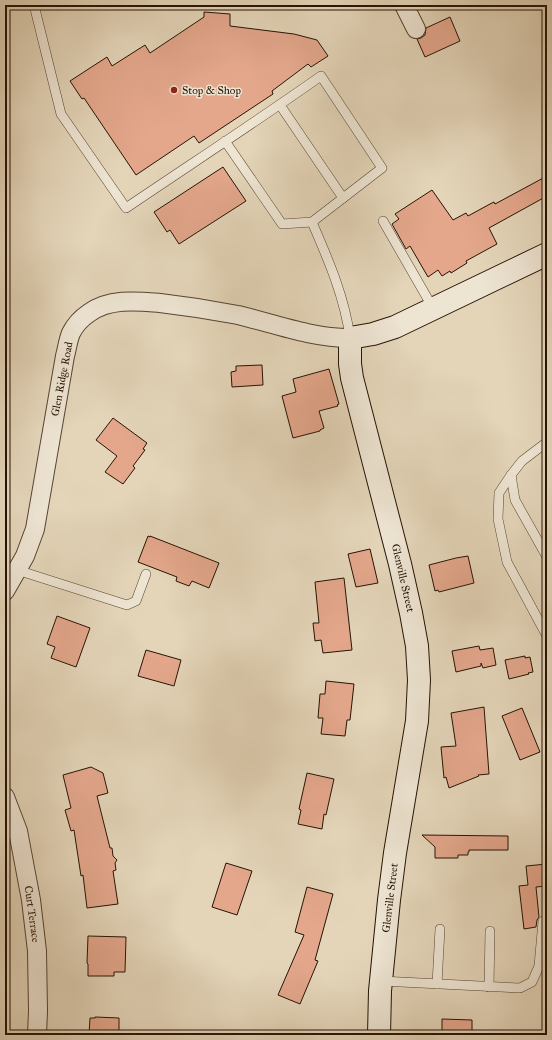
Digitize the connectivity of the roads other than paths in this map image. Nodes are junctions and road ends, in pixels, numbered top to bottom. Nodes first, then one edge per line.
1 (34, 5) edge
2 (404, 5) edge
3 (416, 29) dead end
4 (280, 105) junction
5 (226, 141) junction
6 (343, 198) junction
7 (382, 221) dead end
8 (312, 222) junction
9 (547, 254) edge
10 (433, 308) junction
11 (350, 338) junction
12 (547, 442) edge
13 (511, 475) junction
14 (547, 557) edge
15 (17, 570) junction
16 (146, 574) dead end
17 (5, 591) edge
18 (547, 636) edge
19 (5, 797) edge
20 (543, 921) dead end
21 (440, 929) dead end
22 (490, 931) dead end
23 (381, 981) junction
24 (437, 984) junction
25 (489, 987) junction
26 (37, 1035) edge
27 (379, 1035) edge

1 - 5 lane
2 - 3 street
4 - 5 lane
4 - 6 lane
4 - 6 lane
5 - 8 lane
6 - 8 lane
7 - 10 lane
8 - 11 lane
9 - 10 main road
10 - 11 main road
11 - 15 street, Glen Ridge Road
11 - 23 main road, Glenville Street
12 - 13 lane
13 - 14 lane
13 - 18 lane
15 - 16 lane
15 - 17 street, Glen Ridge Road
19 - 26 street, Curt Terrace
20 - 25 lane
21 - 24 lane
22 - 25 lane
23 - 24 lane
23 - 27 main road, Glenville Street
24 - 25 lane

